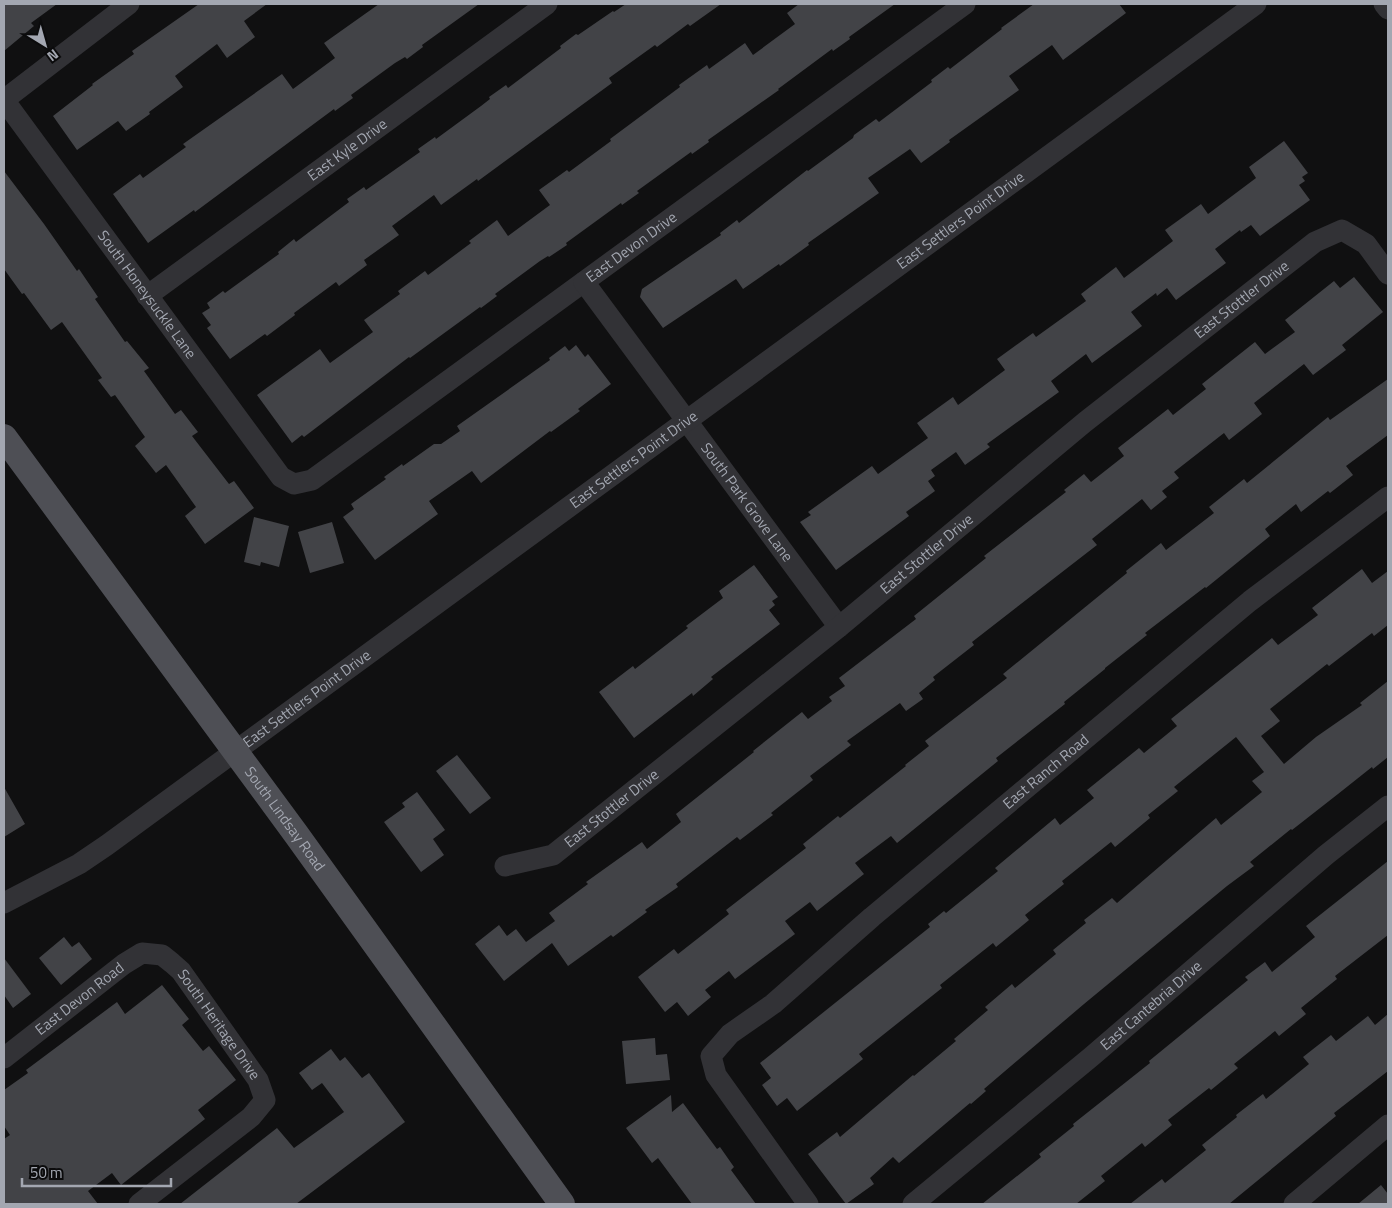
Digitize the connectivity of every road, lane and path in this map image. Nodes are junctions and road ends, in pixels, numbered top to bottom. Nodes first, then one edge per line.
1 (129, 4) edge
2 (547, 4) edge
3 (964, 4) edge
4 (1256, 4) edge
5 (1384, 4) edge
6 (1388, 9) edge
7 (4, 100) edge
8 (1388, 274) edge
9 (584, 282) junction
10 (147, 296) junction
11 (686, 420) junction
12 (4, 437) edge
13 (294, 484) joint
14 (1388, 497) edge
15 (839, 627) junction
16 (235, 752) junction
17 (1388, 806) edge
18 (505, 866) dead end
19 (4, 903) edge
20 (162, 955) joint
21 (4, 1058) edge
22 (1388, 1125) edge
23 (139, 1204) edge
24 (562, 1204) edge
25 (808, 1204) edge
26 (913, 1204) edge
27 (1294, 1204) edge

1 - 7 street
2 - 10 street, East Kyle Drive
3 - 9 street, East Devon Drive
4 - 11 street, East Settlers Point Drive
5 - 6 street
7 - 10 street, South Honeysuckle Lane
8 - 15 street, East Stottler Drive
9 - 11 street, South Park Grove Lane
9 - 13 street, East Devon Drive
10 - 13 street, South Honeysuckle Lane
11 - 15 street, South Park Grove Lane
11 - 16 street, East Settlers Point Drive
12 - 16 main road, South Lindsay Road
14 - 25 street, East Ranch Road
15 - 18 street, East Stottler Drive
16 - 19 street, East Settlers Point Drive
16 - 24 main road, South Lindsay Road
17 - 26 street, East Cantebria Drive
20 - 21 street, East Devon Road
20 - 23 street, South Heritage Drive
22 - 27 street

